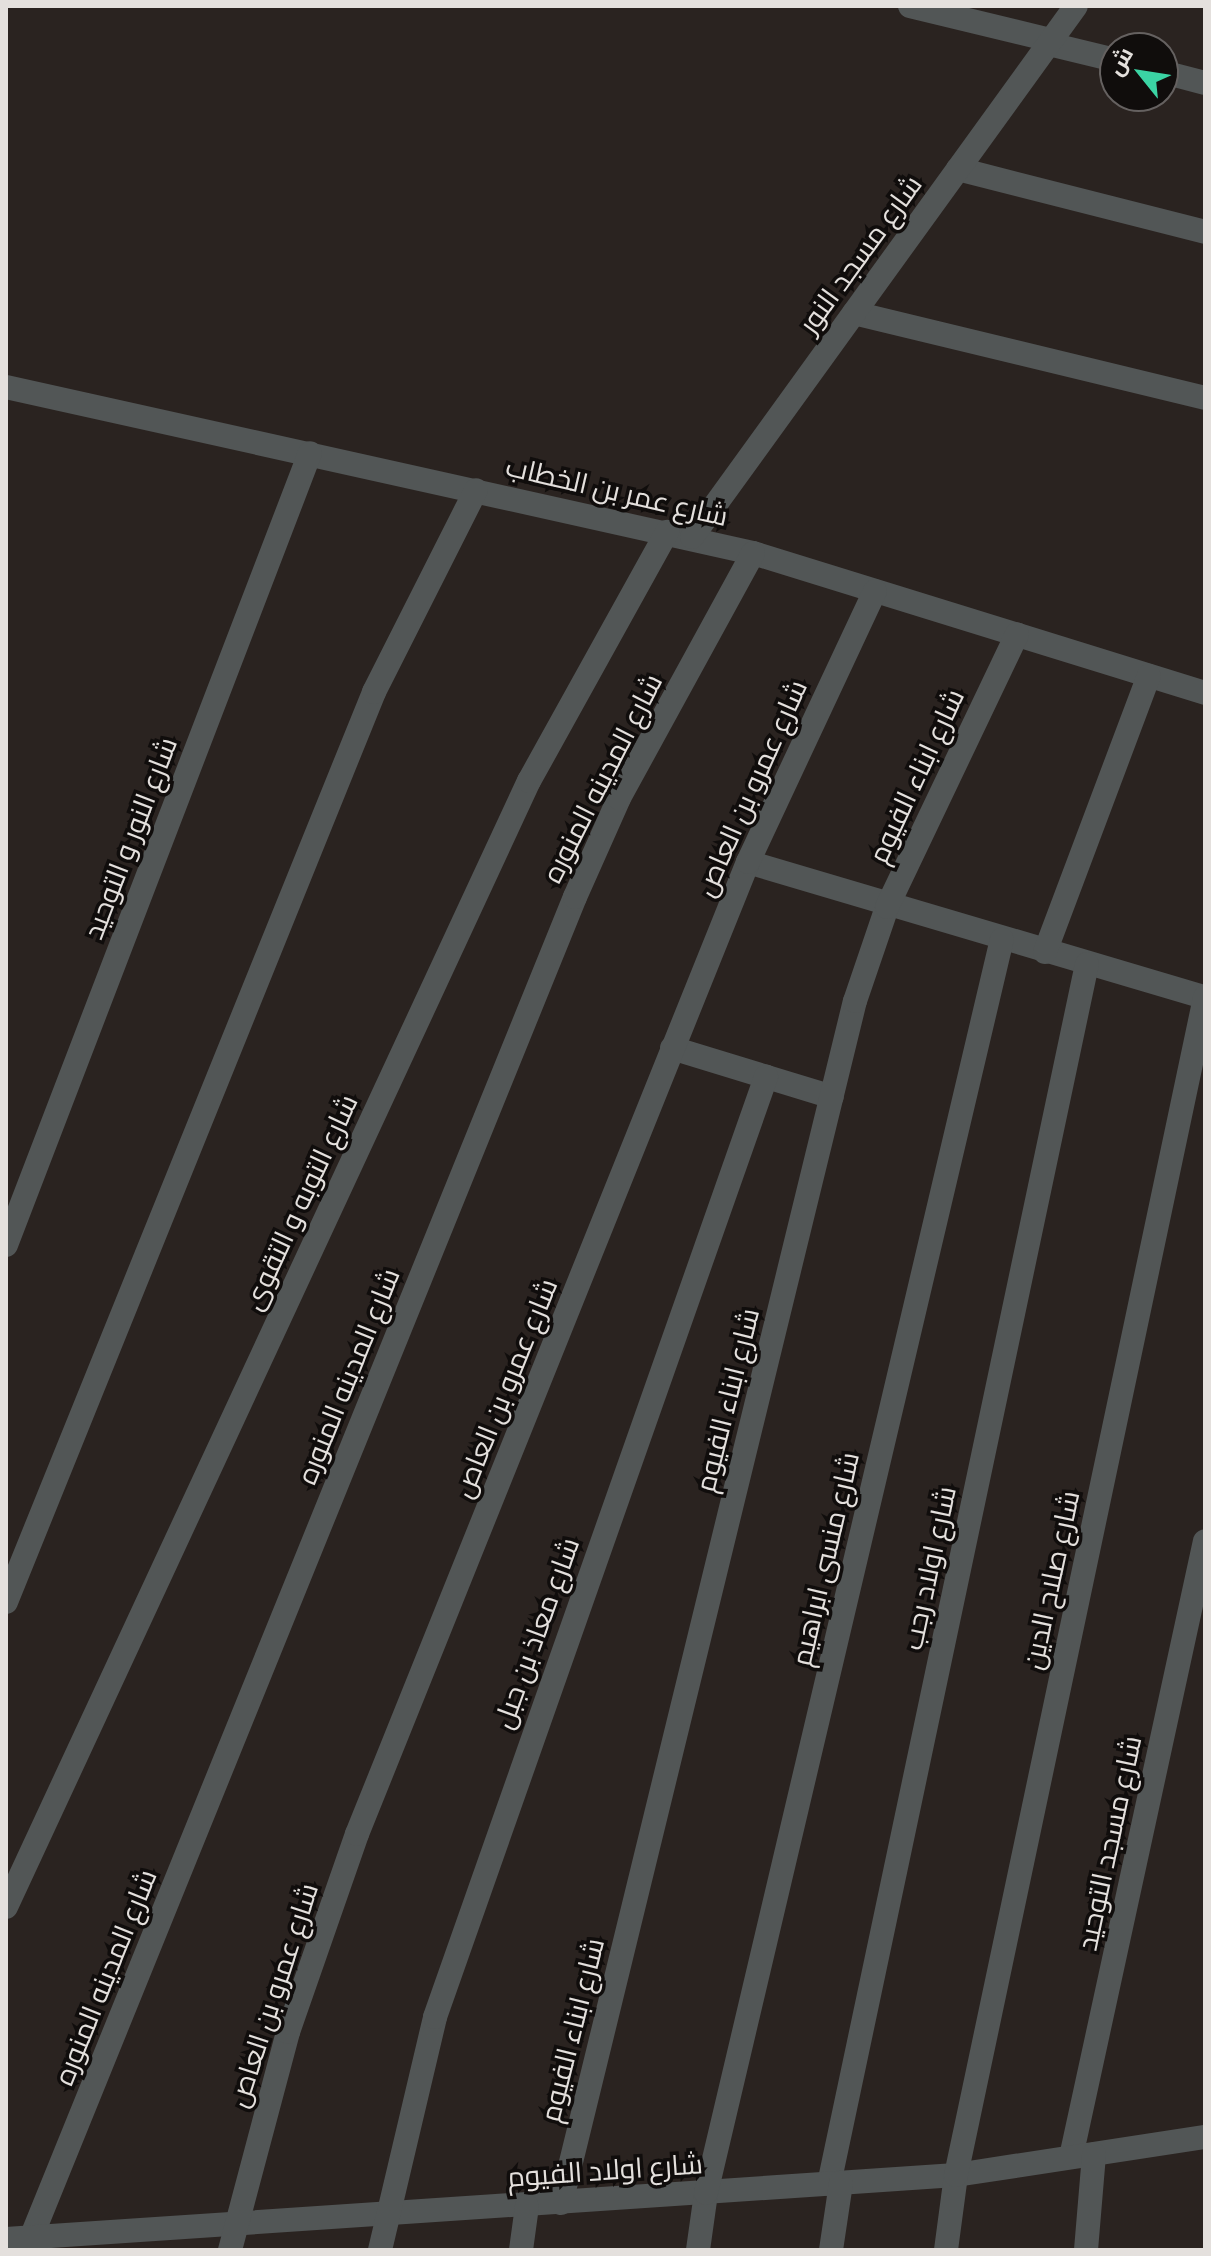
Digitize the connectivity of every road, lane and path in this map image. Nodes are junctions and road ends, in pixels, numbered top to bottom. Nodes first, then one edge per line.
1 (910, 6) edge
2 (1076, 6) edge
3 (1050, 42) junction
4 (1099, 56) edge
5 (1179, 76) edge
6 (1205, 83) edge
7 (958, 169) junction
8 (1205, 232) edge
9 (854, 313) junction
10 (6, 387) edge
11 (1205, 398) edge
12 (310, 453) junction
13 (476, 490) junction
14 (667, 532) junction
15 (692, 537) junction
16 (753, 553) junction
17 (875, 591) junction
18 (1017, 634) junction
19 (1149, 676) junction
20 (1205, 693) edge
21 (748, 862) junction
22 (887, 907) junction
23 (1002, 939) junction
24 (1045, 952) junction
25 (1087, 964) junction
26 (1205, 997) edge
27 (672, 1048) junction
28 (766, 1077) junction
29 (832, 1097) junction
30 (6, 1245) edge
31 (1205, 1541) edge
32 (6, 1602) edge
33 (6, 1907) edge
34 (1205, 2137) edge
35 (1082, 2156) junction
36 (956, 2175) junction
37 (835, 2184) junction
38 (706, 2193) junction
39 (561, 2203) junction
40 (527, 2206) junction
41 (386, 2216) junction
42 (235, 2225) junction
43 (31, 2238) junction
44 (6, 2239) edge
45 (101, 2242) edge
46 (230, 2250) edge
47 (380, 2250) edge
48 (521, 2250) edge
49 (698, 2250) edge
50 (831, 2250) edge
51 (946, 2250) edge
52 (1086, 2250) edge

1 - 3 street
2 - 3 street, شارع مسجد النور
3 - 4 street
3 - 7 street, شارع مسجد النور
5 - 6 street
7 - 8 street
7 - 9 street, شارع مسجد النور
9 - 11 street
9 - 15 street, شارع مسجد النور
10 - 12 street, شارع عمر بن الخطاب
12 - 13 street, شارع عمر بن الخطاب
12 - 30 street, شارع النور و التوحيد
13 - 14 street, شارع عمر بن الخطاب
13 - 32 street
14 - 15 street, شارع عمر بن الخطاب
14 - 33 street, شارع التوبه و التقوى
15 - 16 street, شارع عمر بن الخطاب
16 - 17 street, شارع عمر بن الخطاب
16 - 43 street, شارع المدينه المنوره
17 - 18 street, شارع عمر بن الخطاب
17 - 21 street, شارع عمرو بن العاص
18 - 19 street, شارع عمر بن الخطاب
18 - 22 street, شارع ابناء الفيوم
19 - 20 street, شارع عمر بن الخطاب
19 - 24 street
21 - 22 street
21 - 27 street, شارع عمرو بن العاص
22 - 23 street
22 - 29 street, شارع ابناء الفيوم
23 - 24 street
23 - 38 street, شارع منسى ابراهيم
24 - 25 street
25 - 26 street
25 - 37 street, شارع اولاد رجب
26 - 36 street, شارع صلاح الدين
27 - 28 street
27 - 42 street, شارع عمرو بن العاص
28 - 29 street
28 - 41 street, شارع معاذ بن جبل
29 - 39 street, شارع ابناء الفيوم
31 - 35 street, شارع مسجد التوحيد
34 - 35 street, شارع اولاد الفيوم
35 - 36 street, شارع اولاد الفيوم
35 - 52 street, شارع مسجد التوحيد
36 - 37 street, شارع اولاد الفيوم
36 - 51 street, شارع صلاح الدين
37 - 38 street, شارع اولاد الفيوم
37 - 50 street, شارع اولاد رجب
38 - 39 street, شارع اولاد الفيوم
38 - 49 street, شارع منسى ابراهيم
39 - 40 street, شارع اولاد الفيوم
40 - 41 street, شارع اولاد الفيوم
40 - 48 street
41 - 42 street, شارع اولاد الفيوم
41 - 47 street, شارع معاذ بن جبل
42 - 45 street, شارع اولاد الفيوم
42 - 46 street, شارع عمرو بن العاص
43 - 44 street, شارع اولاد الفيوم
43 - 45 street, شارع اولاد الفيوم

